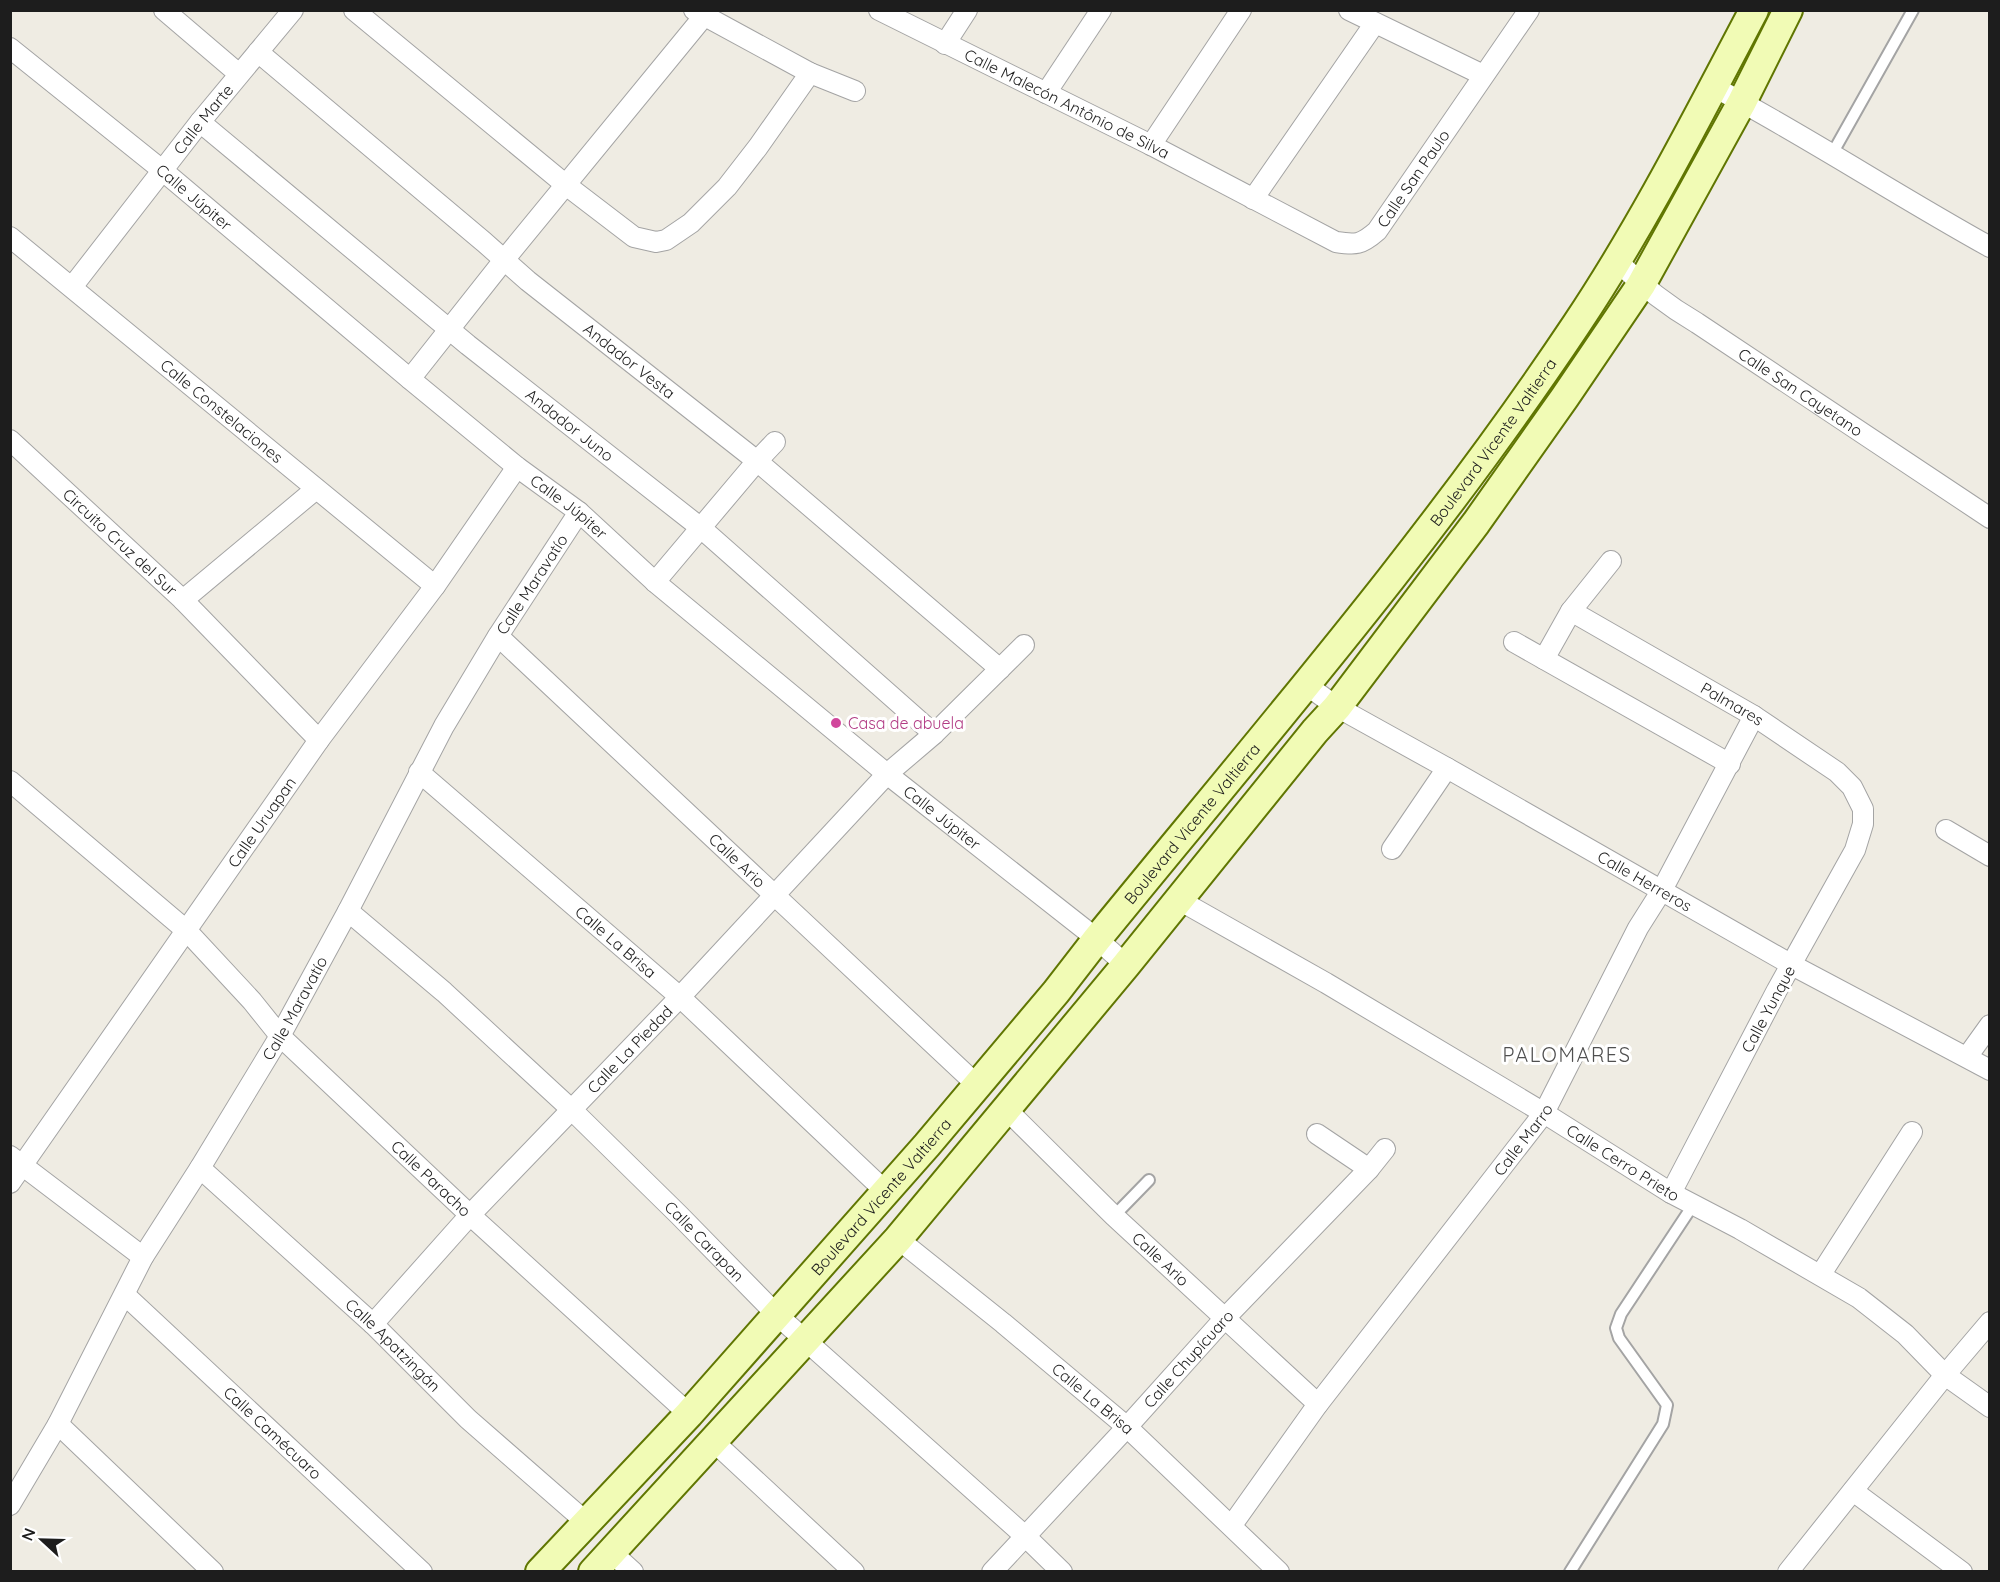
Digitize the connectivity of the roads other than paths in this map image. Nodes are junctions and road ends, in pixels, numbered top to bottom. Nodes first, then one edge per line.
1 (164, 10) edge
2 (293, 10) edge
3 (354, 10) edge
4 (879, 10) edge
5 (967, 10) edge
6 (1101, 10) edge
7 (1241, 10) edge
8 (1349, 10) edge
9 (1529, 10) edge
10 (1754, 10) edge
11 (1788, 10) edge
12 (1913, 10) edge
13 (699, 13) edge
14 (1375, 23) junction
15 (945, 44) junction
16 (10, 48) edge
17 (258, 52) junction
18 (810, 72) junction
19 (239, 74) junction
20 (1483, 75) junction
21 (1713, 87) junction
22 (855, 91) dead end
23 (1046, 93) junction
24 (1742, 102) junction
25 (200, 122) junction
26 (1151, 145) junction
27 (1832, 154) junction
28 (162, 170) junction
29 (566, 185) junction
30 (1253, 199) junction
31 (10, 237) edge
32 (1989, 247) edge
33 (504, 260) junction
34 (1617, 261) junction
35 (1641, 285) junction
36 (72, 287) junction
37 (450, 329) junction
38 (410, 379) junction
39 (10, 440) edge
40 (775, 442) dead end
41 (757, 461) junction
42 (517, 467) junction
43 (316, 489) junction
44 (579, 512) junction
45 (1989, 518) edge
46 (700, 528) junction
47 (1611, 561) dead end
48 (655, 582) junction
49 (435, 586) junction
50 (183, 600) junction
51 (1571, 611) junction
52 (498, 636) junction
53 (1514, 642) dead end
54 (1024, 645) dead end
55 (1544, 659) junction
56 (1000, 669) junction
57 (1305, 684) junction
58 (1337, 707) junction
59 (1754, 716) junction
60 (934, 734) junction
61 (319, 740) junction
62 (1730, 764) junction
63 (1447, 768) junction
64 (419, 772) junction
65 (887, 774) junction
66 (10, 782) edge
67 (1863, 824) joint
68 (1946, 830) dead end
69 (1392, 849) dead end
70 (1989, 856) edge
71 (1662, 890) junction
72 (774, 895) junction
73 (1179, 900) junction
74 (348, 911) junction
75 (187, 931) junction
76 (1097, 939) junction
77 (1126, 965) junction
78 (1792, 965) junction
79 (680, 997) junction
80 (1989, 1025) edge
81 (280, 1036) junction
82 (1960, 1054) junction
83 (1989, 1070) edge
84 (977, 1085) junction
85 (572, 1110) junction
86 (1006, 1110) junction
87 (1544, 1113) junction
88 (1912, 1132) dead end
89 (1317, 1134) dead end
90 (1385, 1149) dead end
91 (16, 1161) edge
92 (200, 1168) junction
93 (1369, 1169) junction
94 (1149, 1180) dead end
95 (10, 1183) edge
96 (885, 1191) junction
97 (1671, 1193) junction
98 (1693, 1205) junction
99 (470, 1215) junction
100 (1114, 1216) junction
101 (898, 1239) junction
102 (143, 1257) junction
103 (1821, 1274) junction
104 (125, 1294) junction
105 (777, 1315) junction
106 (1225, 1318) junction
107 (1989, 1322) edge
108 (372, 1324) junction
109 (806, 1340) junction
110 (1945, 1374) junction
111 (1317, 1404) junction
112 (1989, 1407) edge
113 (689, 1414) junction
114 (58, 1424) junction
115 (1128, 1426) junction
116 (712, 1440) junction
117 (1853, 1491) junction
118 (10, 1505) edge
119 (586, 1522) junction
120 (1232, 1525) junction
121 (1025, 1536) junction
122 (602, 1562) edge
123 (213, 1572) edge
124 (422, 1572) edge
125 (540, 1572) edge
126 (633, 1572) edge
127 (854, 1572) edge
128 (992, 1572) edge
129 (1062, 1572) edge
130 (1279, 1572) edge
131 (1570, 1572) edge
132 (1788, 1572) edge
133 (1962, 1572) edge

1 - 19 street
2 - 17 street, Calle Marte
3 - 29 street
4 - 15 street, Calle Malecón Antônio de Silva
5 - 15 street
6 - 23 street
7 - 26 street
8 - 14 street
9 - 20 street, Calle San Paulo
10 - 21 main road, Boulevard Vicente Valtierra
11 - 24 main road, Boulevard Vicente Valtierra
12 - 27 lane
13 - 18 street
13 - 29 street
14 - 20 street
14 - 30 street
15 - 23 street, Calle Malecón Antônio de Silva
16 - 28 street, Calle Júpiter
17 - 19 street, Calle Marte
17 - 33 street, Andador Vesta
18 - 22 street
18 - 29 street
19 - 25 street, Calle Marte
20 - 30 street, Calle San Paulo
21 - 24 street
21 - 34 main road, Boulevard Vicente Valtierra
23 - 26 street, Calle Malecón Antônio de Silva
24 - 27 street
24 - 35 main road, Boulevard Vicente Valtierra
25 - 28 street, Calle Marte
25 - 37 street, Andador Juno
26 - 30 street, Calle Malecón Antônio de Silva
27 - 32 street
28 - 36 street, Calle Marte
28 - 38 street, Calle Júpiter
29 - 33 street
31 - 36 street, Calle Constelaciones
33 - 37 street
33 - 41 street, Andador Vesta
34 - 35 street, Calle San Cayetano
34 - 57 main road, Boulevard Vicente Valtierra
35 - 45 street, Calle San Cayetano
35 - 58 main road, Boulevard Vicente Valtierra
36 - 43 street, Calle Constelaciones
37 - 38 street
37 - 46 street, Andador Juno
38 - 42 street, Calle Júpiter
39 - 50 street, Circuito Cruz del Sur
40 - 41 street
41 - 46 street
41 - 56 street, Andador Vesta
42 - 44 street, Calle Júpiter
42 - 49 street, Calle Uruapan
43 - 49 street, Calle Constelaciones
43 - 50 street, Circuito Cruz del Sur
44 - 48 street, Calle Júpiter
44 - 52 street, Calle Maravatío
46 - 48 street
46 - 60 street, Andador Juno
47 - 51 street
48 - 65 street, Calle Júpiter
49 - 61 street, Calle Uruapan
50 - 61 street
51 - 55 street
51 - 59 street, Palmares
52 - 64 street, Calle Maravatío
52 - 72 street, Calle Ario
53 - 55 street
54 - 56 street, Calle La Piedad
55 - 62 street
56 - 60 street, Calle La Piedad
57 - 58 street, Calle Herreros
57 - 76 main road, Boulevard Vicente Valtierra
58 - 63 street, Calle Herreros
58 - 73 main road, Boulevard Vicente Valtierra
59 - 62 street, Calle Marro
59 - 67 street, Palmares
60 - 65 street, Calle La Piedad
61 - 75 street, Calle Uruapan
62 - 71 street, Calle Marro
63 - 69 street
63 - 71 street, Calle Herreros
64 - 74 street, Calle Maravatío
64 - 79 street, Calle La Brisa
65 - 72 street, Calle La Piedad
65 - 76 street, Calle Júpiter
66 - 75 street, Calle Paracho
67 - 78 street, Calle Yunque
68 - 70 street
71 - 78 street, Calle Herreros
71 - 87 street, Calle Marro
72 - 79 street, Calle La Piedad
72 - 84 street, Calle Ario
73 - 77 main road, Boulevard Vicente Valtierra
73 - 87 street, Calle Cerro Prieto
74 - 81 street, Calle Maravatío
74 - 85 street, Calle Carapan
75 - 81 street, Calle Paracho
75 - 91 street, Calle Uruapan
76 - 77 street, Calle Júpiter
76 - 84 main road, Boulevard Vicente Valtierra
77 - 86 main road, Boulevard Vicente Valtierra
78 - 82 street, Calle Herreros
78 - 97 street, Calle Yunque
79 - 85 street, Calle La Piedad
79 - 96 street, Calle La Brisa
80 - 82 street
81 - 92 street, Calle Maravatío
81 - 99 street, Calle Paracho
82 - 83 street, Calle Herreros
84 - 96 main road, Boulevard Vicente Valtierra
85 - 99 street, Calle La Piedad
85 - 105 street, Calle Carapan
86 - 100 street, Calle Ario
86 - 101 main road, Boulevard Vicente Valtierra
87 - 97 street, Calle Cerro Prieto
87 - 111 street, Calle Marro
88 - 103 street
89 - 93 street
90 - 93 street, Calle Chupícuaro
91 - 95 street, Calle Uruapan
91 - 102 street
92 - 102 street, Calle Maravatío
92 - 108 street, Calle Apatzingán
93 - 106 street, Calle Chupícuaro
94 - 100 lane
96 - 105 main road, Boulevard Vicente Valtierra
97 - 98 street, Calle Cerro Prieto
98 - 103 street, Calle Cerro Prieto
98 - 131 lane
99 - 108 street, Calle La Piedad
99 - 113 street, Calle Paracho
100 - 106 street, Calle Ario
101 - 109 main road, Boulevard Vicente Valtierra
101 - 115 street, Calle La Brisa
102 - 104 street, Calle Maravatío
103 - 110 street, Calle Cerro Prieto
104 - 114 street, Calle Maravatío
104 - 124 street, Calle Camécuaro
105 - 109 street, Calle Carapan
105 - 113 main road, Boulevard Vicente Valtierra
106 - 111 street, Calle Ario
106 - 115 street, Calle Chupícuaro
107 - 110 street
108 - 119 street, Calle Apatzingán
109 - 116 main road, Boulevard Vicente Valtierra
109 - 121 street, Calle Carapan
110 - 112 street, Calle Cerro Prieto
110 - 117 street
111 - 120 street, Calle Marro
113 - 119 main road, Boulevard Vicente Valtierra
114 - 118 street, Calle Maravatío
114 - 123 street
115 - 120 street, Calle La Brisa
115 - 121 street, Calle Chupícuaro
116 - 122 main road, Boulevard Vicente Valtierra
116 - 127 street
117 - 132 street
117 - 133 street
119 - 125 main road, Boulevard Vicente Valtierra
120 - 130 street, Calle La Brisa
121 - 128 street, Calle Chupícuaro
121 - 129 street, Calle Carapan
122 - 126 street

